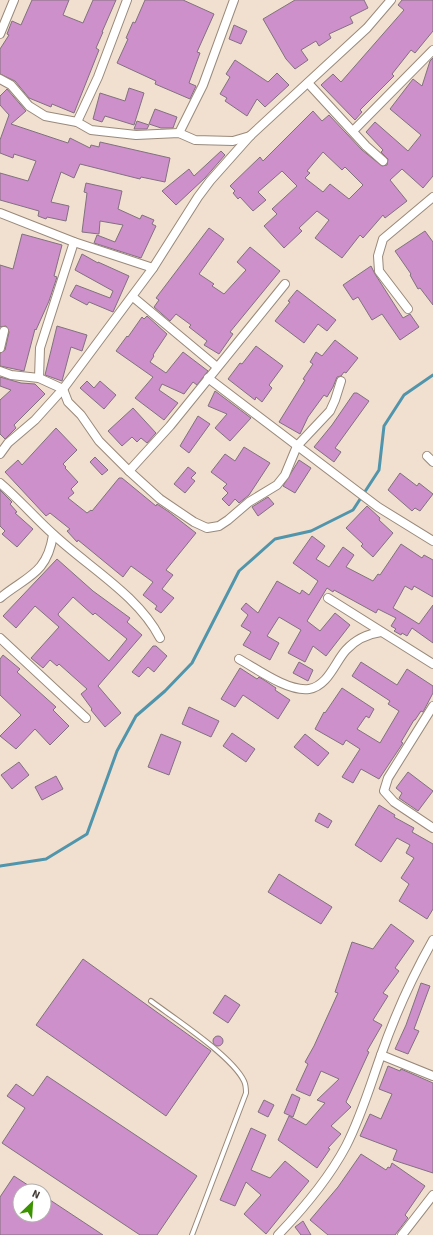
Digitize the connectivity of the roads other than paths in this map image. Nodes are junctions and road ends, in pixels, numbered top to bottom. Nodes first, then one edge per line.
1 (14, 0) edge
2 (127, 0) edge
3 (234, 0) edge
4 (391, 0) edge
5 (0, 34) edge
6 (432, 53) edge
7 (0, 79) edge
8 (308, 83) junction
9 (77, 122) junction
10 (353, 131) junction
11 (179, 133) junction
12 (250, 136) junction
13 (383, 160) dead end
14 (433, 197) edge
15 (0, 214) edge
16 (74, 242) junction
17 (153, 268) junction
18 (285, 284) dead end
19 (133, 297) junction
20 (408, 309) dead end
21 (4, 331) dead end
22 (0, 348) edge
23 (217, 367) junction
24 (0, 371) edge
25 (39, 378) junction
26 (208, 378) junction
27 (341, 381) dead end
28 (63, 389) junction
29 (296, 446) junction
30 (0, 454) edge
31 (129, 471) junction
32 (0, 483) edge
33 (53, 535) junction
34 (433, 541) edge
35 (0, 598) edge
36 (328, 598) dead end
37 (381, 632) junction
38 (0, 638) edge
39 (160, 638) dead end
40 (240, 659) dead end
41 (433, 664) edge
42 (433, 706) edge
43 (86, 718) dead end
44 (433, 828) edge
45 (433, 940) edge
46 (151, 1001) dead end
47 (381, 1055) junction
48 (433, 1076) edge
49 (433, 1195) edge
50 (192, 1235) edge
51 (278, 1235) edge
52 (402, 1235) edge

1 - 5 street
2 - 9 street
3 - 11 street
4 - 8 street
6 - 10 street
7 - 9 street
8 - 10 street
8 - 12 street
9 - 11 street
10 - 13 street
11 - 12 street
12 - 17 street
14 - 20 street
15 - 16 street
16 - 17 street
16 - 25 street
17 - 19 street
18 - 23 street
19 - 23 street
19 - 28 street
21 - 22 street
23 - 26 street
24 - 25 street
25 - 28 street
26 - 29 street
26 - 31 street
27 - 29 street
28 - 30 street
28 - 31 street
29 - 31 street
29 - 34 street
32 - 33 street
33 - 35 street
33 - 39 street
36 - 37 street
37 - 40 street
37 - 41 street
38 - 43 street
42 - 44 street
45 - 47 street
46 - 50 lane
47 - 48 street
47 - 51 street
49 - 52 street

